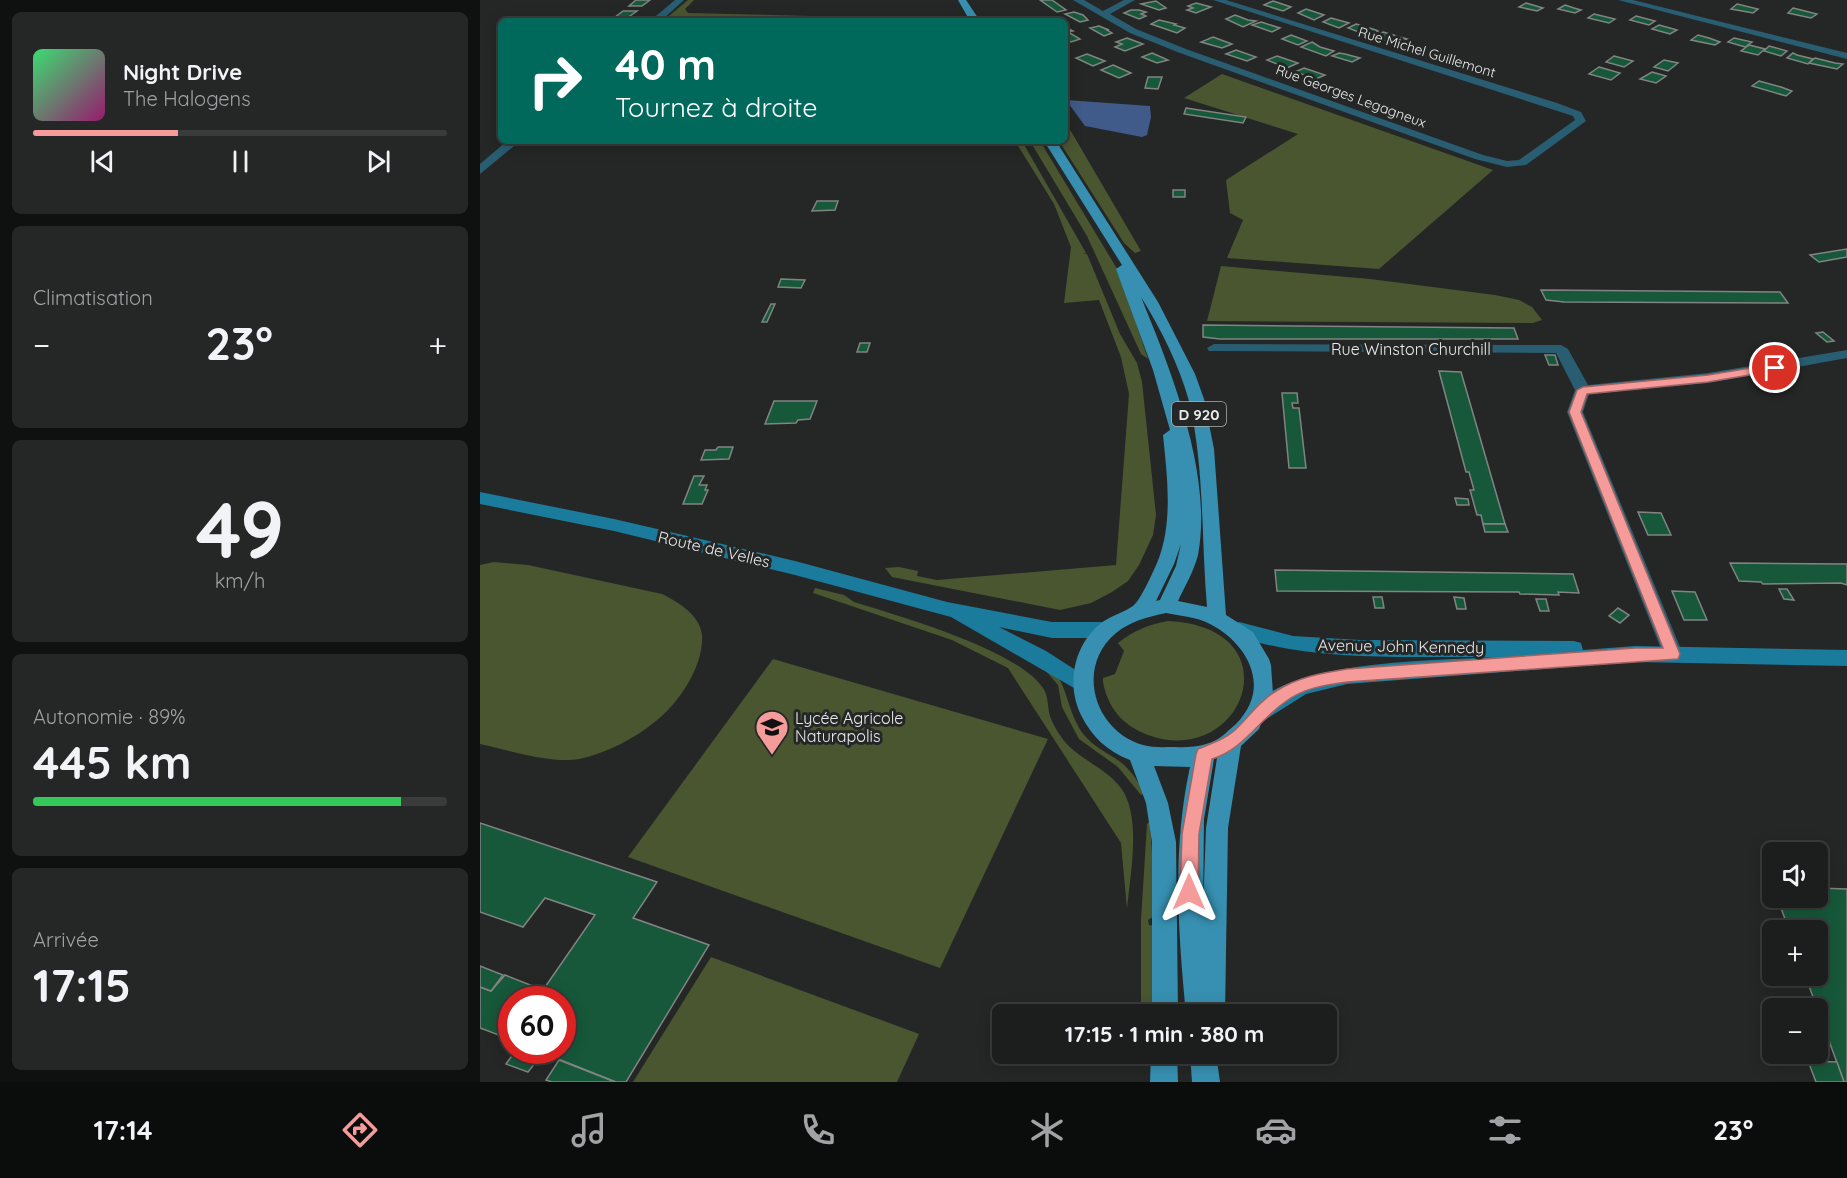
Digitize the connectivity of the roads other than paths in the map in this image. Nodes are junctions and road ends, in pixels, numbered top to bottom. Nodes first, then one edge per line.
1 (680, 0) edge
2 (962, 0) edge
3 (1077, 0) edge
4 (1131, 0) edge
5 (1217, 0) edge
6 (1622, 0) edge
7 (1103, 14) junction
8 (659, 18) edge
9 (973, 18) edge
10 (1847, 56) edge
11 (1556, 140) joint
12 (510, 144) edge
13 (1052, 144) edge
14 (480, 170) edge
15 (1108, 234) junction
16 (1214, 348) dead end
17 (1847, 354) edge
18 (1165, 389) junction
19 (1583, 390) junction
20 (480, 498) edge
21 (1166, 606) junction
22 (947, 609) junction
23 (1140, 611) junction
24 (1217, 616) junction
25 (1106, 630) junction
26 (1239, 630) junction
27 (1635, 654) junction
28 (1673, 654) junction
29 (1847, 658) edge
30 (1081, 684) junction
31 (1257, 716) junction
32 (1232, 741) junction
33 (1139, 753) junction
34 (1204, 754) junction
35 (1165, 1004) edge
36 (1198, 1004) edge
37 (1212, 1004) edge
38 (1164, 1064) edge
39 (1204, 1064) edge
40 (1212, 1064) edge
41 (1164, 1082) edge
42 (1206, 1082) edge
43 (1211, 1082) edge

1 - 8 street
2 - 9 main road
3 - 7 street, Rue Georges Legagneux
4 - 7 street
5 - 11 street, Rue Michel Guillemont
6 - 10 street
7 - 11 street, Rue Georges Legagneux
12 - 14 street
13 - 15 main road, D 920
15 - 18 main road, D 920
15 - 24 main road, D 920
16 - 19 street, Rue Winston Churchill
17 - 19 street
18 - 21 main road, D 920
18 - 23 main road, D 920
19 - 28 street
20 - 22 main road, Route de Velles
21 - 23 main road
21 - 24 main road
22 - 25 main road, Route de Velles
22 - 30 main road, Route de Velles
23 - 25 main road
24 - 26 main road
25 - 30 main road
26 - 27 main road, Avenue John Kennedy
26 - 31 main road
27 - 28 main road, Avenue John Kennedy
27 - 31 main road, Avenue John Kennedy
28 - 29 main road, Avenue John Kennedy
30 - 33 main road
31 - 32 main road
32 - 34 main road
32 - 37 main road
33 - 34 main road
33 - 35 main road
34 - 36 main road
38 - 41 main road
39 - 42 main road
40 - 43 main road

